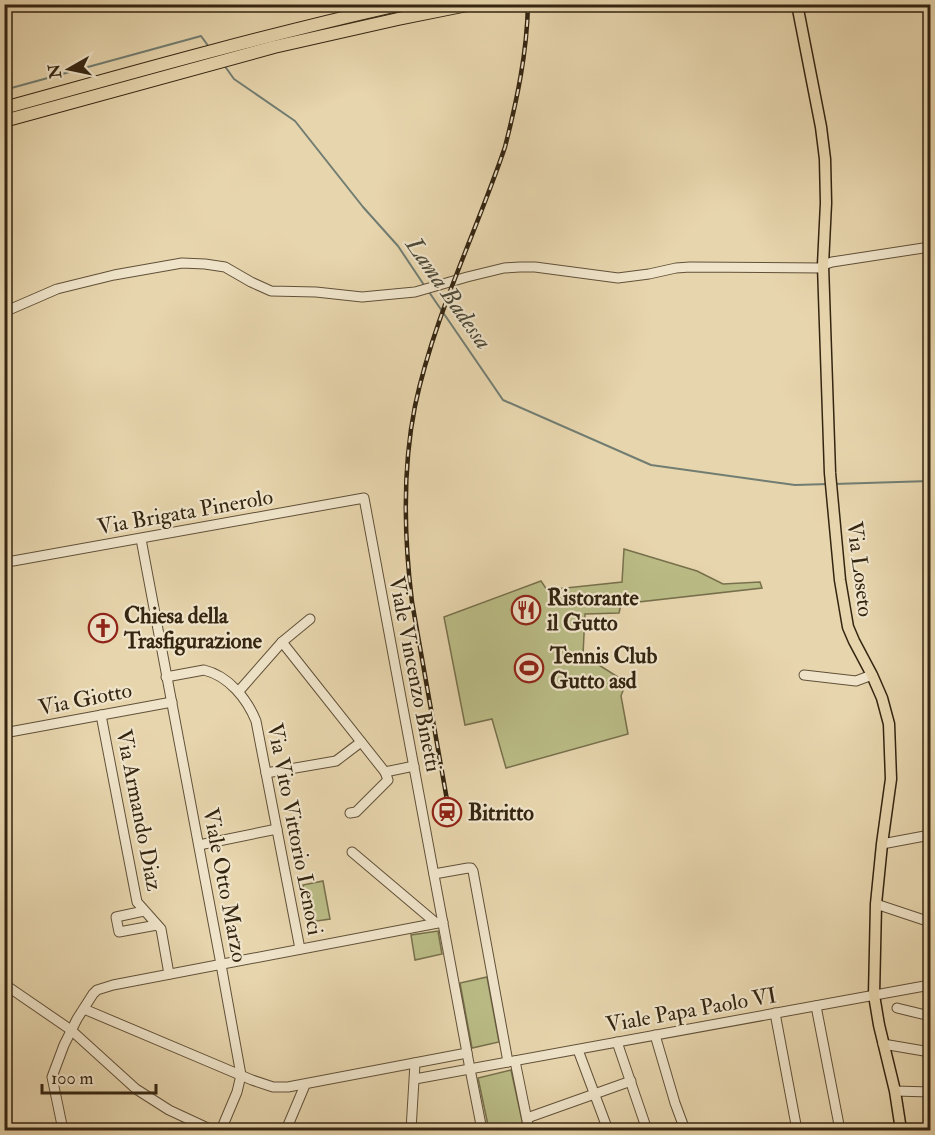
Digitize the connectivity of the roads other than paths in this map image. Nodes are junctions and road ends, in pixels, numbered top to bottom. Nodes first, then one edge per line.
1 (403, 4) edge
2 (472, 4) edge
3 (797, 4) edge
4 (272, 41) junction
5 (4, 108) edge
6 (4, 122) edge
7 (930, 247) edge
8 (823, 266) junction
9 (4, 312) edge
10 (364, 498) joint
11 (141, 539) junction
12 (14, 561) dead end
13 (310, 619) dead end
14 (282, 642) junction
15 (804, 675) dead end
16 (872, 675) junction
17 (166, 677) junction
18 (238, 692) junction
19 (172, 702) junction
20 (101, 715) junction
21 (4, 733) edge
22 (361, 742) junction
23 (414, 766) junction
24 (385, 772) junction
25 (266, 773) junction
26 (350, 813) dead end
27 (277, 830) junction
28 (930, 835) edge
29 (199, 844) junction
30 (882, 844) junction
31 (352, 852) dead end
32 (434, 874) junction
33 (876, 904) junction
34 (144, 911) junction
35 (930, 922) edge
36 (439, 923) junction
37 (157, 925) junction
38 (300, 949) junction
39 (221, 964) junction
40 (169, 974) junction
41 (4, 984) edge
42 (930, 985) edge
43 (874, 989) junction
44 (816, 1006) junction
45 (897, 1008) dead end
46 (84, 1009) junction
47 (775, 1013) junction
48 (930, 1016) edge
49 (71, 1030) junction
50 (655, 1035) junction
51 (617, 1042) junction
52 (883, 1044) junction
53 (578, 1050) junction
54 (930, 1052) edge
55 (467, 1053) junction
56 (512, 1062) junction
57 (415, 1064) junction
58 (470, 1069) junction
59 (241, 1075) junction
60 (415, 1079) junction
61 (631, 1081) junction
62 (304, 1084) junction
63 (895, 1092) junction
64 (930, 1092) edge
65 (595, 1093) junction
66 (527, 1118) junction
67 (63, 1131) edge
68 (212, 1131) edge
69 (221, 1131) edge
70 (286, 1131) edge
71 (411, 1131) edge
72 (482, 1131) edge
73 (529, 1131) edge
74 (608, 1131) edge
75 (647, 1131) edge
76 (685, 1131) edge
77 (797, 1131) edge
78 (840, 1131) edge
79 (901, 1131) edge

1 - 4 highway
2 - 4 highway
3 - 8 main road, Via Loseto
4 - 5 highway
4 - 6 highway
7 - 8 street
8 - 9 street
8 - 16 main road, Via Loseto
10 - 11 street, Via Brigata Pinerolo
10 - 23 street, Viale Vincenzo Binetti
11 - 12 street, Via Brigata Pinerolo
11 - 17 street, Viale Otto Marzo
13 - 14 street
14 - 18 street
14 - 22 street
15 - 16 street
16 - 30 main road, Via Loseto
17 - 18 street, Via Vito Vittorio Lenoci
17 - 19 street, Viale Otto Marzo
18 - 25 street, Via Vito Vittorio Lenoci
19 - 20 street, Via Giotto
19 - 29 street, Viale Otto Marzo
20 - 21 street, Via Giotto
20 - 34 street, Via Armando Diaz
22 - 24 street
22 - 25 street
23 - 24 street
23 - 32 street, Viale Vincenzo Binetti
24 - 26 street
25 - 27 street, Via Vito Vittorio Lenoci
27 - 29 street
27 - 38 street, Via Vito Vittorio Lenoci
28 - 30 street
29 - 39 street, Viale Otto Marzo
30 - 33 main road, Via Loseto
31 - 36 street
32 - 36 street, Viale Vincenzo Binetti
32 - 56 street
33 - 35 street
33 - 43 main road, Via Loseto
34 - 37 street, Via Armando Diaz
34 - 37 street, Via Armando Diaz
36 - 38 street
36 - 55 street, Viale Vincenzo Binetti
37 - 40 street, Via Armando Diaz
38 - 39 street
39 - 40 street
39 - 59 street, Viale Otto Marzo
40 - 46 street
41 - 49 street
42 - 43 street, Viale Papa Paolo VI
43 - 44 street, Viale Papa Paolo VI
43 - 52 main road, Via Loseto
44 - 47 street, Viale Papa Paolo VI
44 - 78 street
45 - 48 street
46 - 49 street
46 - 59 street
47 - 50 street, Viale Papa Paolo VI
47 - 77 street
49 - 67 street
49 - 68 street
50 - 51 street, Viale Papa Paolo VI
50 - 76 street
51 - 53 street, Viale Papa Paolo VI
51 - 61 street
52 - 54 street
52 - 63 main road, Via Loseto
53 - 56 street, Viale Papa Paolo VI
53 - 65 street
55 - 57 street
55 - 58 street, Viale Vincenzo Binetti
56 - 58 street, Viale Papa Paolo VI
56 - 66 street
57 - 60 street
57 - 62 street
58 - 60 street, Viale Papa Paolo VI
58 - 72 street, Viale Vincenzo Binetti
59 - 62 street
59 - 69 street
60 - 71 street
61 - 65 street
61 - 75 street
62 - 70 street
63 - 64 street
63 - 79 main road, Via Loseto
65 - 66 street
65 - 74 street
66 - 73 street

